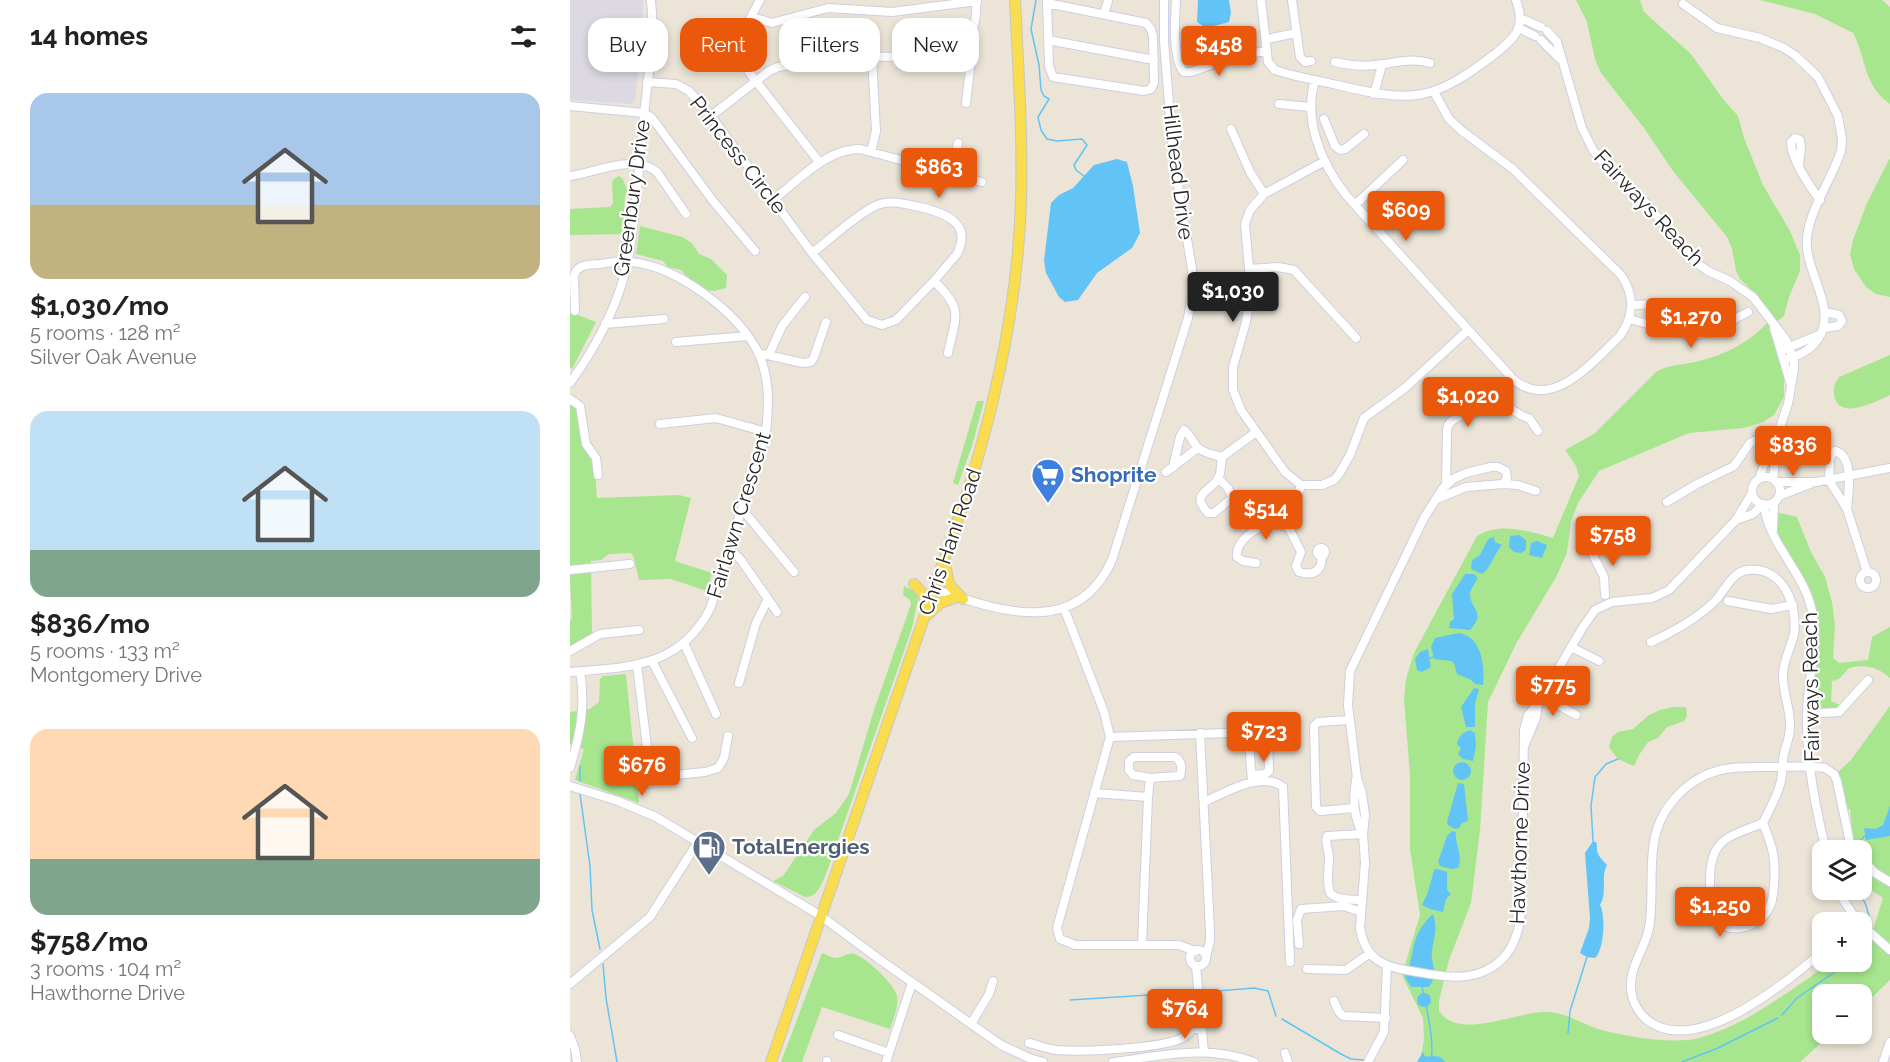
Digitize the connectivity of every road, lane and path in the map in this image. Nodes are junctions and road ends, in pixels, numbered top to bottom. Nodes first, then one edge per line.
1 (651, 0) edge
2 (760, 0) edge
3 (977, 0) edge
4 (1015, 0) edge
5 (1108, 0) edge
6 (1164, 0) edge
7 (1176, 0) edge
8 (1261, 0) edge
9 (1292, 0) edge
10 (1516, 0) edge
11 (1047, 2) edge
12 (1683, 4) dead end
13 (1104, 14) junction
14 (752, 17) junction
15 (975, 18) edge
16 (1520, 18) junction
17 (1519, 28) junction
18 (1296, 33) junction
19 (1267, 39) junction
20 (1048, 40) junction
21 (1267, 51) junction
22 (1154, 60) junction
23 (1311, 61) dead end
24 (1562, 61) junction
25 (1335, 62) dead end
26 (1430, 63) dead end
27 (1382, 65) junction
28 (779, 68) edge
29 (873, 72) edge
30 (970, 72) edge
31 (1315, 80) junction
32 (757, 81) junction
33 (647, 82) junction
34 (1434, 92) junction
35 (1374, 94) junction
36 (966, 103) dead end
37 (1279, 104) dead end
38 (570, 106) edge
39 (1310, 107) junction
40 (644, 113) junction
41 (711, 116) junction
42 (1324, 119) dead end
43 (1231, 129) dead end
44 (1364, 134) dead end
45 (958, 143) dead end
46 (1335, 146) junction
47 (1321, 150) junction
48 (872, 152) junction
49 (1403, 160) dead end
50 (1325, 161) junction
51 (820, 163) junction
52 (1799, 164) dead end
53 (639, 165) junction
54 (951, 174) junction
55 (570, 175) edge
56 (982, 182) dead end
57 (1264, 194) junction
58 (773, 200) junction
59 (1820, 200) junction
60 (1355, 205) junction
61 (686, 214) dead end
62 (754, 251) dead end
63 (812, 253) junction
64 (628, 261) junction
65 (1250, 269) junction
66 (934, 281) junction
67 (805, 297) dead end
68 (1631, 305) junction
69 (575, 311) dead end
70 (1748, 312) dead end
71 (1825, 312) junction
72 (664, 319) dead end
73 (1629, 319) junction
74 (1680, 320) dead end
75 (826, 322) dead end
76 (605, 324) junction
77 (1468, 330) junction
78 (1822, 331) junction
79 (748, 336) junction
80 (1356, 338) dead end
81 (676, 342) dead end
82 (758, 353) junction
83 (948, 353) dead end
84 (1787, 354) junction
85 (769, 355) junction
86 (570, 383) edge
87 (570, 399) edge
88 (660, 424) dead end
89 (1538, 431) dead end
90 (766, 432) junction
91 (1256, 432) junction
92 (1774, 442) junction
93 (1198, 448) junction
94 (1222, 457) junction
95 (1890, 468) edge
96 (1476, 471) junction
97 (598, 475) dead end
98 (1849, 477) junction
99 (1218, 478) dead end
100 (1759, 479) junction
101 (1775, 480) junction
102 (1829, 480) junction
103 (1816, 482) junction
104 (1301, 484) junction
105 (1503, 484) junction
106 (1476, 485) junction
107 (1446, 486) junction
108 (1536, 491) dead end
109 (1752, 493) junction
110 (1437, 500) junction
111 (1667, 502) dead end
112 (1770, 502) junction
113 (742, 509) junction
114 (1847, 509) junction
115 (1736, 520) junction
116 (1288, 526) junction
117 (1591, 540) dead end
118 (730, 549) junction
119 (1322, 556) dead end
120 (945, 558) junction
121 (1256, 563) dead end
122 (630, 564) dead end
123 (570, 570) edge
124 (794, 572) dead end
125 (1868, 572) dead end
126 (914, 584) dead end
127 (934, 590) junction
128 (1605, 595) junction
129 (960, 598) junction
130 (768, 599) junction
131 (1621, 600) junction
132 (1728, 601) dead end
133 (1793, 605) junction
134 (1064, 608) junction
135 (1595, 610) junction
136 (777, 612) dead end
137 (926, 615) junction
138 (639, 630) dead end
139 (1651, 642) dead end
140 (684, 644) junction
141 (1572, 647) junction
142 (570, 651) edge
143 (652, 661) junction
144 (1599, 661) dead end
145 (637, 665) junction
146 (570, 672) edge
147 (580, 672) junction
148 (1868, 680) dead end
149 (738, 683) dead end
150 (1540, 700) junction
151 (716, 714) dead end
152 (1806, 714) junction
153 (1576, 715) dead end
154 (1350, 720) junction
155 (1229, 733) dead end
156 (1200, 734) junction
157 (728, 736) dead end
158 (1110, 737) junction
159 (692, 738) dead end
160 (1811, 766) junction
161 (1782, 767) junction
162 (570, 768) edge
163 (1150, 778) junction
164 (1252, 778) junction
165 (1357, 778) junction
166 (570, 786) edge
167 (1094, 793) junction
168 (1148, 797) junction
169 (1204, 802) junction
170 (1363, 802) junction
171 (1357, 810) junction
172 (1763, 823) junction
173 (1363, 834) junction
174 (1824, 840) edge
175 (1849, 840) edge
176 (698, 842) junction
177 (1872, 870) edge
178 (1890, 882) edge
179 (1361, 900) junction
180 (1361, 912) junction
181 (821, 916) junction
182 (1872, 934) edge
183 (1142, 944) junction
184 (1299, 944) dead end
185 (1890, 950) edge
186 (1201, 952) junction
187 (1370, 953) junction
188 (1812, 960) edge
189 (1290, 962) dead end
190 (1199, 966) junction
191 (1387, 966) junction
192 (1307, 969) dead end
193 (993, 981) dead end
194 (912, 982) junction
195 (570, 984) edge
196 (1334, 1000) dead end
197 (1386, 1018) junction
198 (971, 1024) junction
199 (1202, 1025) junction
200 (838, 1035) dead end
201 (570, 1036) edge
202 (1890, 1042) edge
203 (1029, 1043) dead end
204 (1204, 1052) junction
205 (1285, 1053) dead end
206 (888, 1058) edge
207 (578, 1062) edge
208 (771, 1062) edge
209 (1043, 1062) edge
210 (1113, 1062) edge
211 (1254, 1062) edge
212 (1288, 1062) edge
213 (1368, 1062) edge
214 (1883, 1062) edge

1 - 33 street, Greenbury Drive
2 - 14 street
3 - 14 street
3 - 15 street
4 - 120 main road, Chris Hani Road
5 - 13 street
6 - 134 street, Hillhead Drive
7 - 21 street
8 - 19 street
9 - 18 street
10 - 16 street
11 - 13 street
11 - 20 street
12 - 59 street
13 - 22 street
14 - 32 street
16 - 17 street
16 - 24 street, Fairways Reach
17 - 24 street, Fairways Reach
17 - 34 street
18 - 19 street
18 - 23 street
19 - 21 street
20 - 22 street
20 - 22 street
21 - 31 street
24 - 84 street, Fairways Reach
25 - 27 street
26 - 27 street
27 - 35 street
28 - 32 street
29 - 48 street
30 - 36 street
31 - 35 street
31 - 39 street
32 - 41 street
32 - 51 street
33 - 40 street, Greenbury Drive
33 - 41 street, Princess Circle
34 - 35 street
34 - 68 street
37 - 39 street
38 - 40 street
39 - 47 street
40 - 53 street, Greenbury Drive
40 - 62 street
41 - 58 street, Princess Circle
42 - 46 street
43 - 57 street
44 - 46 street
45 - 54 street
46 - 47 street
47 - 50 street
48 - 51 street
48 - 54 street
49 - 60 street
50 - 57 street
50 - 60 street
51 - 58 street
52 - 59 street
53 - 55 street
53 - 61 street
53 - 64 street, Greenbury Drive
54 - 56 street
57 - 65 street
58 - 63 street, Princess Circle
59 - 71 street
60 - 77 street
63 - 66 street, Princess Circle
63 - 66 street, Princess Circle
64 - 69 street
64 - 76 street, Greenbury Drive
64 - 79 street, Fairlawn Crescent
65 - 80 street
65 - 91 street
66 - 83 street
67 - 85 street
68 - 73 street
68 - 74 street
70 - 73 street
71 - 78 street
71 - 78 street
72 - 76 street
73 - 77 street
75 - 85 street
76 - 86 street, Greenbury Drive
77 - 104 street
78 - 84 street
79 - 81 street
79 - 82 street, Fairlawn Crescent
82 - 85 street
82 - 90 street, Fairlawn Crescent
84 - 92 street, Fairways Reach
87 - 97 street
88 - 90 street
89 - 107 street
90 - 113 street, Fairlawn Crescent
91 - 94 street
91 - 104 street
92 - 100 street, Fairways Reach
92 - 101 street, Fairways Reach
92 - 111 street
93 - 93 street
93 - 94 street
94 - 99 street
95 - 98 street
96 - 105 street
96 - 106 street
96 - 107 street
98 - 102 street
98 - 102 street
98 - 114 street
100 - 101 street
100 - 109 street
101 - 103 street
101 - 112 street
102 - 103 street
102 - 114 street
103 - 112 street
104 - 116 street
105 - 106 street
105 - 108 street
106 - 110 street
107 - 110 street
109 - 112 street
109 - 115 street
110 - 154 street
112 - 115 street
112 - 152 street, Fairways Reach
113 - 118 street, Fairlawn Crescent
113 - 124 street
114 - 125 street
115 - 131 street
116 - 119 street
116 - 121 street
117 - 128 street
118 - 130 street
118 - 140 street, Fairlawn Crescent
120 - 127 main road, Chris Hani Road
120 - 129 main road
122 - 123 street
126 - 137 main road
127 - 129 street, Hillhead Drive
127 - 137 main road, Chris Hani Road
128 - 131 street
128 - 135 street, Hawthorne Drive
129 - 134 street, Hillhead Drive
129 - 137 main road
130 - 136 street
130 - 149 street
131 - 135 street
132 - 133 street
133 - 139 street
133 - 161 street
134 - 158 street
135 - 141 street, Hawthorne Drive
137 - 181 main road, Chris Hani Road
138 - 142 street
140 - 143 street, Fairlawn Crescent
140 - 151 street
141 - 144 street
141 - 150 street, Hawthorne Drive
143 - 145 street, Fairlawn Crescent
143 - 159 street
145 - 147 street, Fairlawn Crescent
145 - 157 street
146 - 147 street, Fairlawn Crescent
147 - 162 street
148 - 152 street
150 - 153 street
150 - 191 street, Hawthorne Drive
152 - 160 street, Fairways Reach
154 - 165 street
154 - 171 street
155 - 156 street
156 - 158 street
156 - 169 street
158 - 167 street
160 - 161 street
160 - 174 street, Fairways Reach
160 - 175 street
161 - 172 street
161 - 188 street
163 - 163 street
163 - 168 street
164 - 164 street
164 - 169 street
164 - 189 street
165 - 170 street
165 - 171 street
166 - 176 street
167 - 168 street
167 - 183 street
168 - 183 street
169 - 186 street
170 - 171 street
170 - 171 street
171 - 173 street
172 - 172 street
173 - 179 street
173 - 179 street
176 - 181 street
176 - 195 street
177 - 178 street
179 - 180 street
180 - 184 street
180 - 187 street
181 - 194 street
181 - 208 main road, Chris Hani Road
182 - 185 street
183 - 186 street
186 - 190 street
186 - 190 street
187 - 191 street, Hawthorne Drive
187 - 192 street
190 - 199 street
191 - 197 street
193 - 198 street
194 - 198 street
194 - 206 street
196 - 197 street
197 - 213 street
198 - 209 street
199 - 203 street
199 - 204 street
200 - 206 street
201 - 207 street
202 - 214 street
204 - 210 street
204 - 211 street
205 - 212 street

